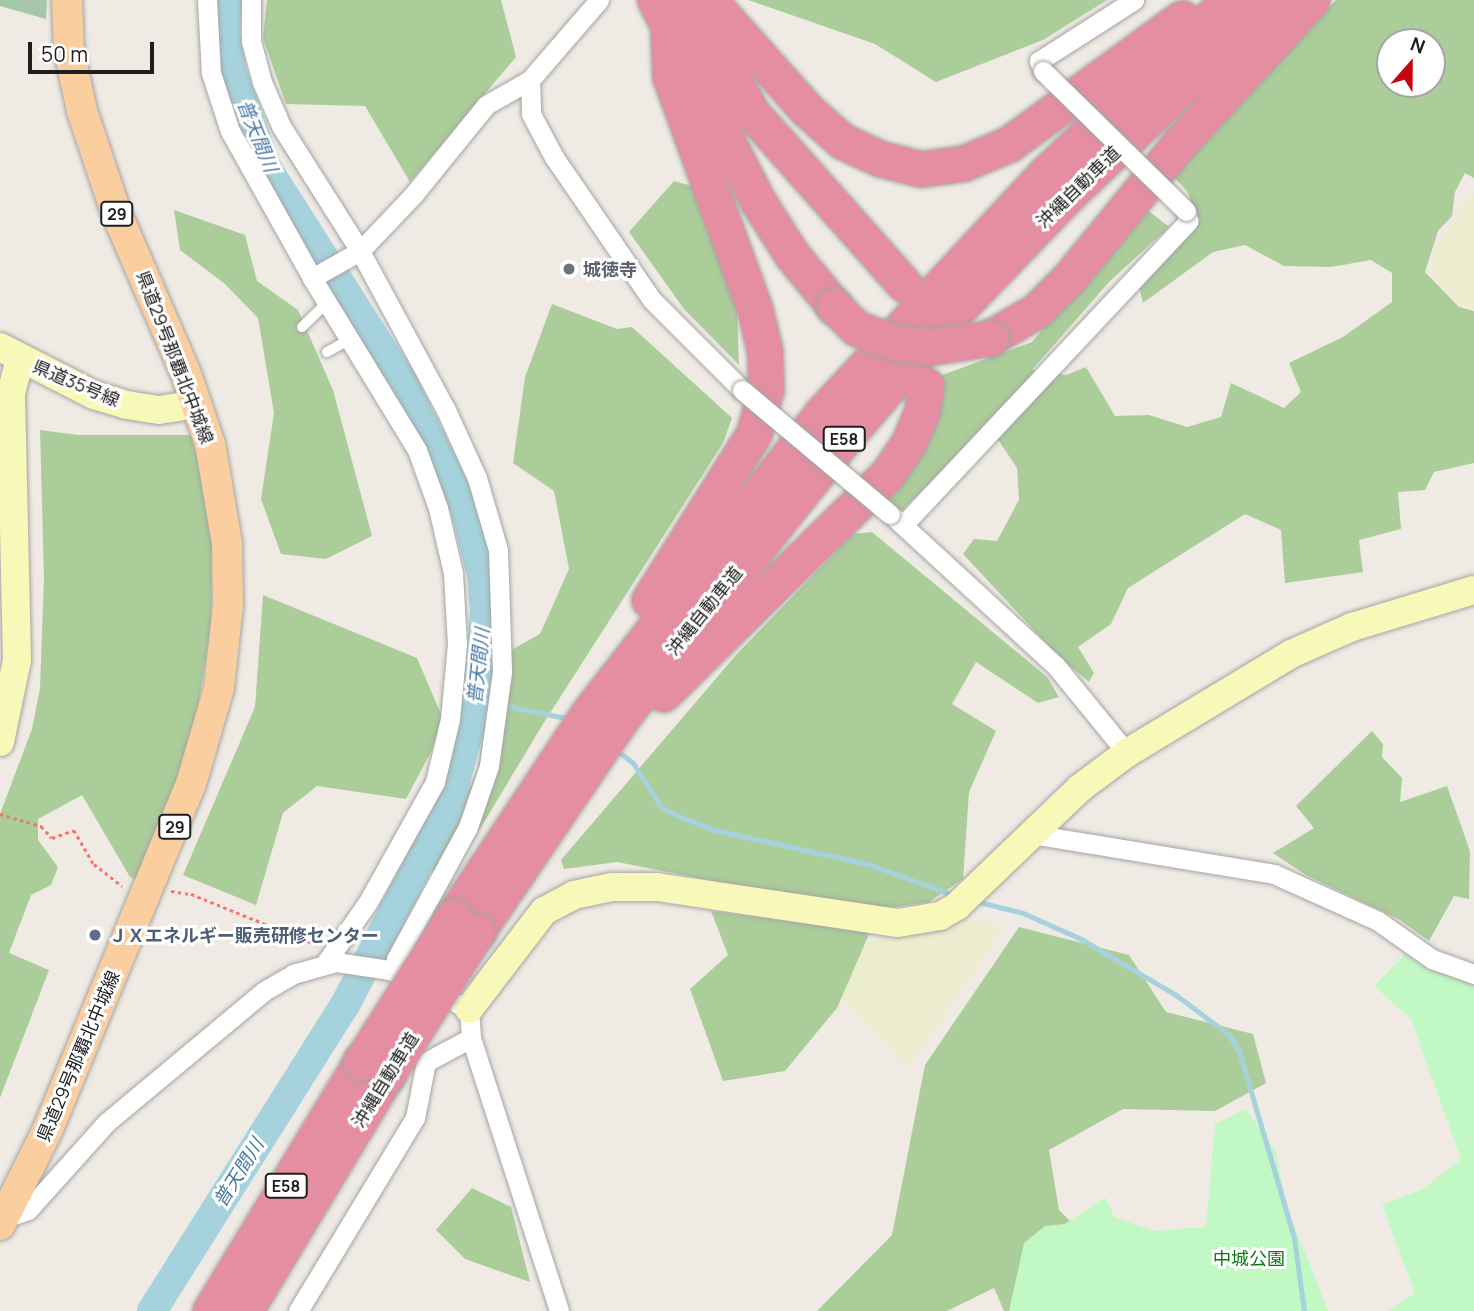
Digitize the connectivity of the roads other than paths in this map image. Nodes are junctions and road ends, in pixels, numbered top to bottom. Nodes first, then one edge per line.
1 (67, 0) edge
2 (207, 0) edge
3 (251, 0) edge
4 (598, 0) edge
5 (690, 0) edge
6 (709, 0) edge
7 (1134, 0) edge
8 (1205, 0) edge
9 (1229, 0) edge
10 (1274, 0) edge
11 (1312, 0) edge
12 (662, 14) edge
13 (530, 80) junction
14 (360, 251) junction
15 (313, 278) junction
16 (904, 284) dead end
17 (327, 303) junction
18 (302, 327) dead end
19 (351, 339) junction
20 (327, 352) dead end
21 (10, 353) edge
22 (926, 385) dead end
23 (196, 404) junction
24 (7, 478) edge
25 (897, 520) junction
26 (1474, 590) edge
27 (590, 711) junction
28 (0, 742) edge
29 (1127, 753) junction
30 (546, 826) junction
31 (1031, 834) junction
32 (465, 924) junction
33 (330, 963) junction
34 (392, 971) junction
35 (1474, 974) edge
36 (469, 1009) junction
37 (471, 1038) junction
38 (374, 1069) junction
39 (2, 1222) edge
40 (210, 1311) edge
41 (245, 1311) edge
42 (298, 1311) edge
43 (558, 1311) edge

1 - 23 main road, 県道29号那覇北中城線 / 29
2 - 15 street
3 - 14 street
4 - 13 street
5 - 16 highway
6 - 8 highway
7 - 25 street, bridge
9 - 27 highway, 沖縄自動車道 / E58
10 - 30 highway, 沖縄自動車道 / E58
11 - 12 highway, bridge
12 - 27 highway
13 - 14 street
13 - 25 street, bridge
14 - 15 street
14 - 34 street
15 - 17 street
17 - 18 lane
17 - 19 street
19 - 20 lane
19 - 33 street
21 - 23 street, 県道35号線
21 - 24 street
22 - 30 highway
23 - 39 main road, 県道29号那覇北中城線 / 29
24 - 28 street
25 - 29 street
26 - 29 street
27 - 32 highway, 沖縄自動車道 / E58
29 - 31 street
30 - 32 highway, 沖縄自動車道 / E58
31 - 35 street
31 - 36 street
32 - 38 highway, 沖縄自動車道 / E58, bridge
33 - 34 street
33 - 39 street
34 - 36 street
36 - 37 street
37 - 42 street
37 - 43 street
38 - 40 highway, 沖縄自動車道 / E58
38 - 41 highway, 沖縄自動車道 / E58

